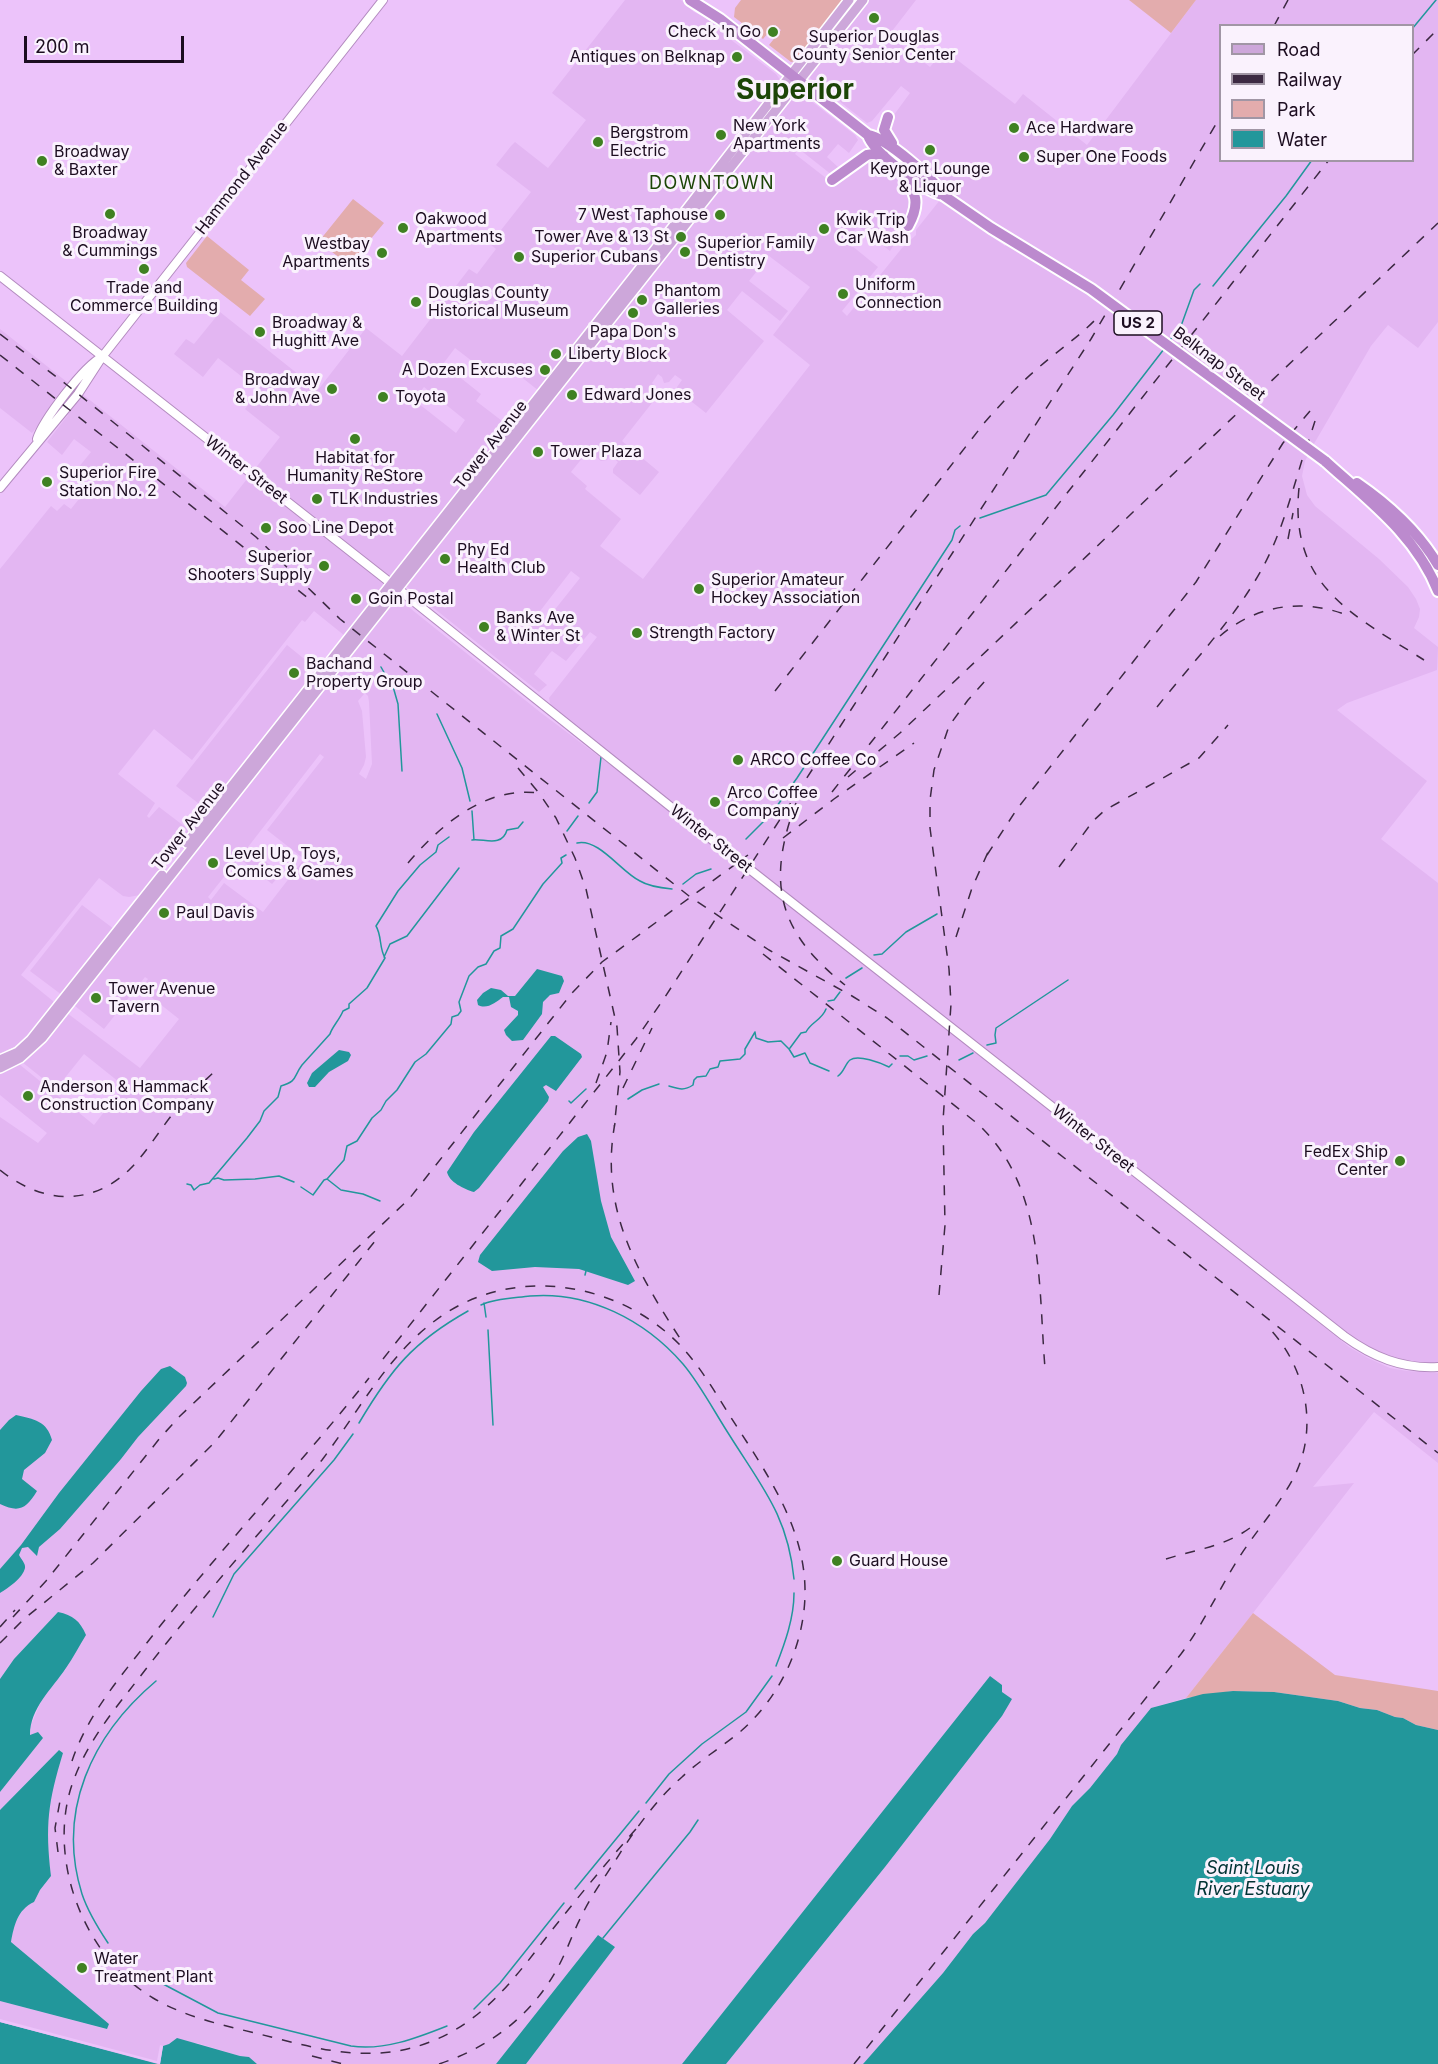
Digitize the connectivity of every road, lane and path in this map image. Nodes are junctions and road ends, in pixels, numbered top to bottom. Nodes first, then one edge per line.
1 (383, 0) edge
2 (690, 0) edge
3 (704, 0) edge
4 (849, 0) edge
5 (863, 0) edge
6 (720, 19) junction
7 (795, 78) junction
8 (888, 117) dead end
9 (868, 135) junction
10 (739, 143) junction
11 (885, 157) junction
12 (898, 167) junction
13 (726, 171) junction
14 (922, 172) junction
15 (832, 180) dead end
16 (943, 195) junction
17 (908, 226) dead end
18 (0, 276) edge
19 (102, 357) junction
20 (1325, 462) junction
21 (0, 488) edge
22 (1438, 565) edge
23 (394, 586) junction
24 (1438, 591) edge
25 (0, 1060) edge
26 (0, 1068) edge
27 (1438, 1367) edge

1 - 19 street, Hammond Avenue
2 - 6 highway, US 2
3 - 6 highway, US 2
4 - 7 main road, Tower Avenue
5 - 7 main road, Tower Avenue
6 - 7 highway, US 2
7 - 9 highway, US 2
7 - 10 main road, Tower Avenue
7 - 13 main road, Tower Avenue
8 - 14 highway
9 - 11 highway, US 2
9 - 14 highway, US 2
10 - 13 main road
10 - 23 main road, Tower Avenue
11 - 12 highway, US 2
11 - 15 highway
12 - 16 highway, US 2
12 - 17 highway
13 - 23 main road, Tower Avenue
14 - 16 highway, US 2
16 - 20 highway, Belknap Street / US 2, bridge
18 - 19 street, Winter Street
19 - 21 street, Hammond Avenue
19 - 23 street, Winter Street
20 - 22 highway, Belknap Street / US 2
20 - 24 highway, Belknap Street / US 2
23 - 25 main road, Tower Avenue
23 - 26 main road, Tower Avenue
23 - 27 street, Winter Street

